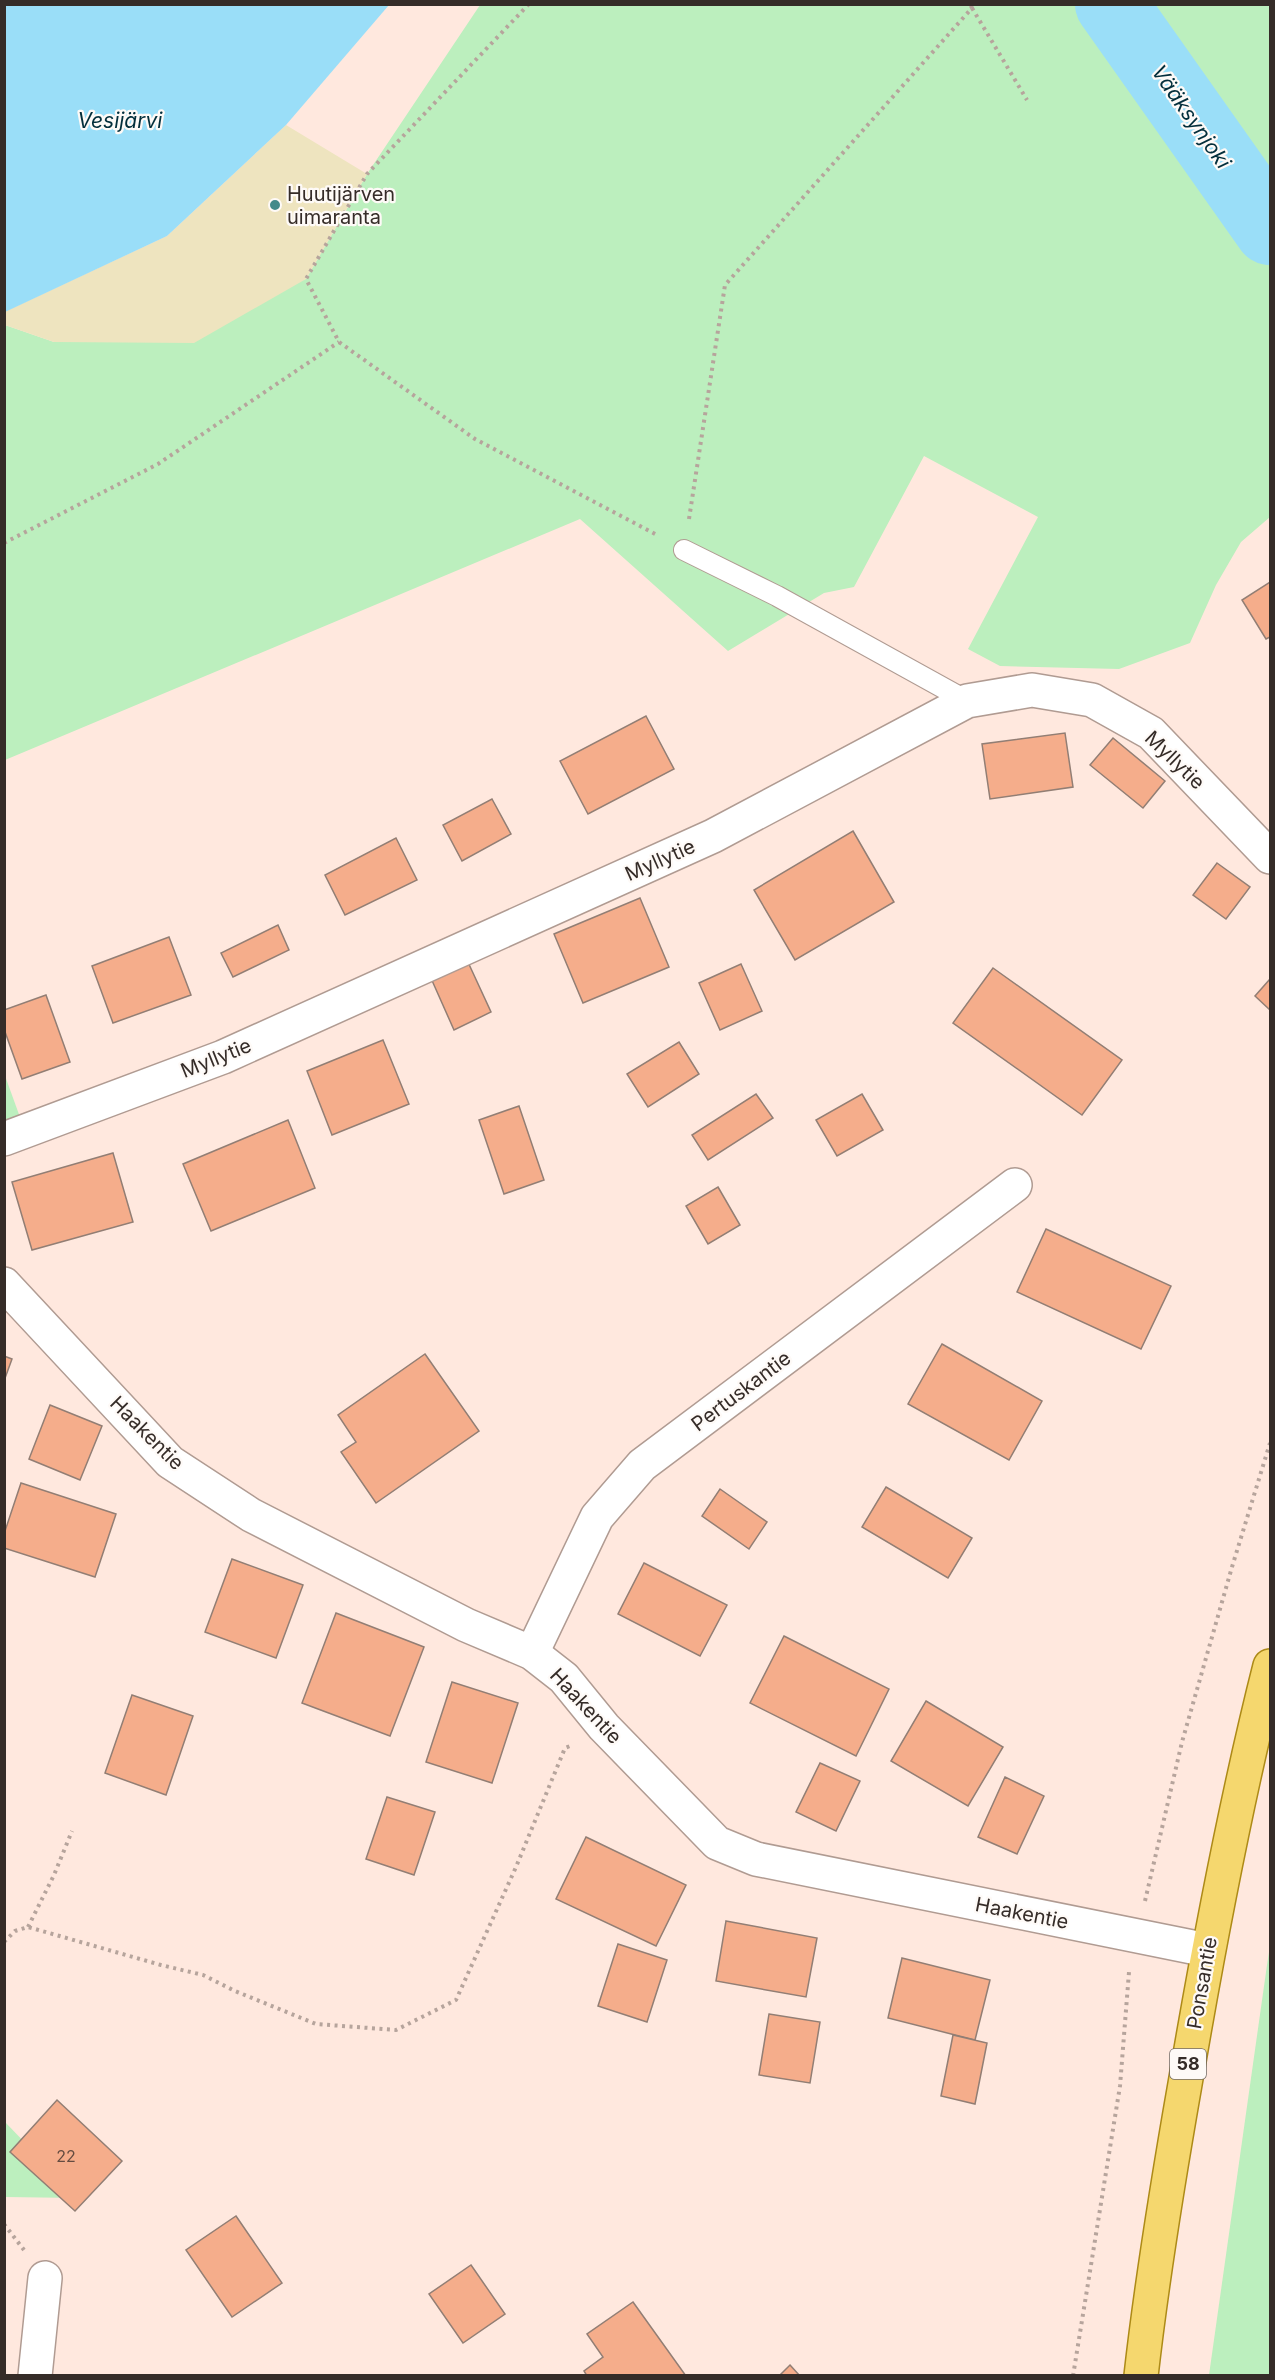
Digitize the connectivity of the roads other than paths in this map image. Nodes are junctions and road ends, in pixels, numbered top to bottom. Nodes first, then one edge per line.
1 (684, 550) road end
2 (968, 701) junction
3 (1270, 857) edge
4 (4, 1139) edge
5 (1015, 1185) dead end
6 (4, 1284) edge
7 (532, 1653) junction
8 (1270, 1666) edge
9 (1207, 1950) junction
10 (45, 2278) dead end
11 (35, 2376) edge
12 (1141, 2376) edge

1 - 2 lane
2 - 3 street, Myllytie
2 - 4 street, Myllytie
5 - 7 street, Pertuskantie
6 - 7 street, Haakentie
7 - 9 street, Haakentie
8 - 9 main road, Ponsantie / 58
9 - 12 main road, Ponsantie / 58
10 - 11 street

